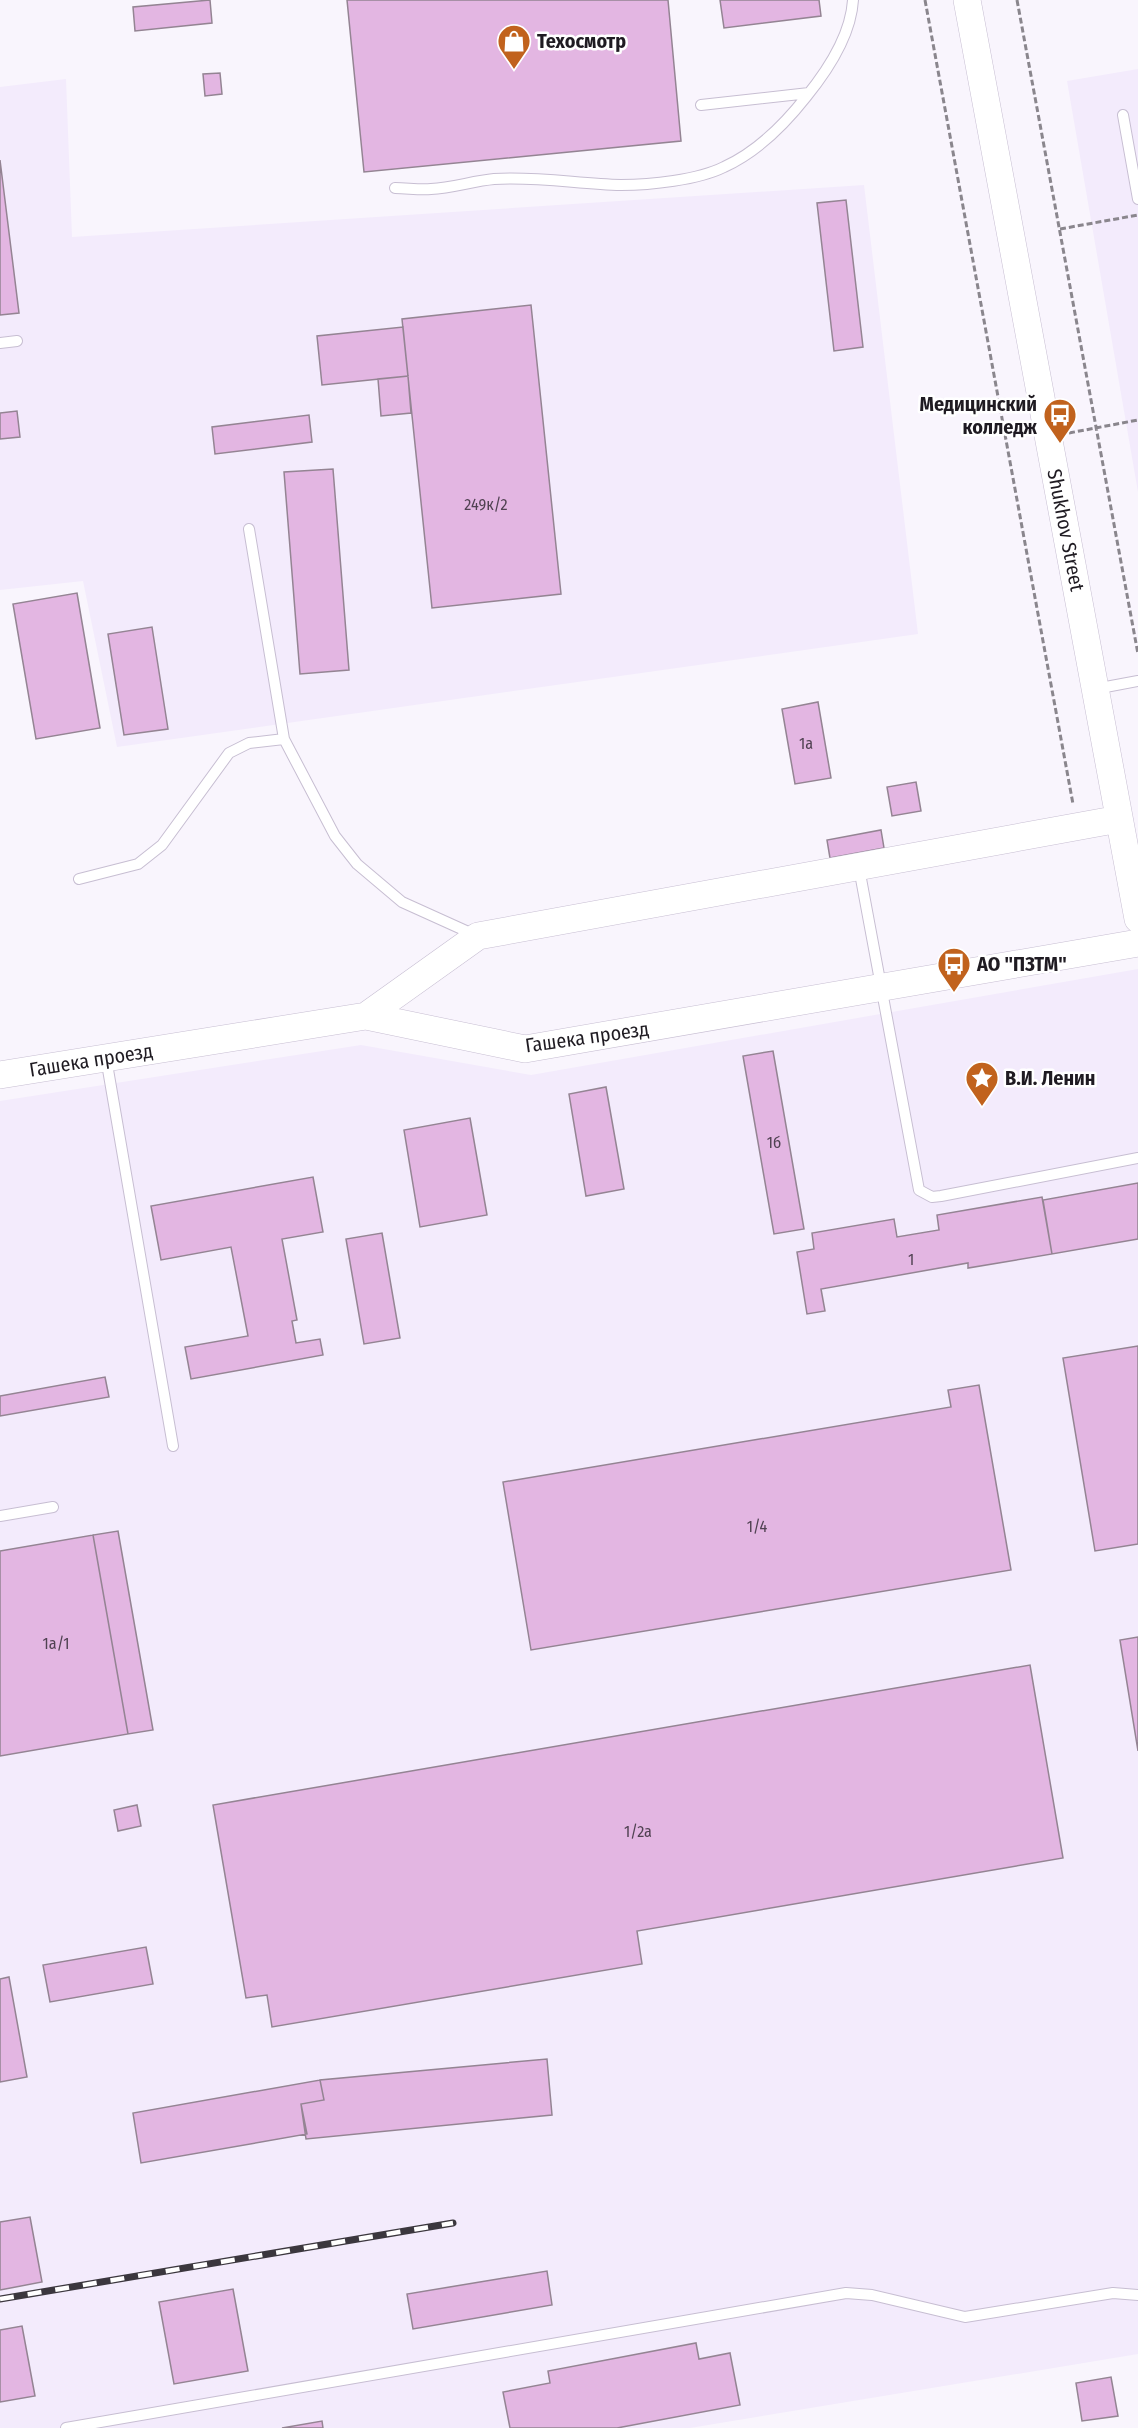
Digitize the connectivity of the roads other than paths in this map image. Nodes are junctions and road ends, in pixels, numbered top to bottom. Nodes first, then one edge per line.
1 (853, 0) edge
2 (968, 0) edge
3 (809, 93) junction
4 (701, 105) dead end
5 (1123, 115) dead end
6 (395, 188) dead end
7 (1138, 199) edge
8 (17, 341) dead end
9 (0, 343) edge
10 (249, 529) dead end
11 (1138, 681) edge
12 (1095, 689) junction
13 (284, 739) junction
14 (1119, 819) junction
15 (859, 868) junction
16 (79, 879) dead end
17 (1138, 919) edge
18 (478, 936) junction
19 (1138, 944) edge
20 (881, 990) junction
21 (366, 1016) junction
22 (106, 1058) junction
23 (0, 1075) edge
24 (1138, 1158) edge
25 (173, 1446) dead end
26 (53, 1507) dead end
27 (0, 1516) edge
28 (1138, 2295) edge
29 (66, 2428) edge

1 - 3 lane
2 - 12 street, Shukhov Street
3 - 4 lane
3 - 6 lane
5 - 7 lane
8 - 9 lane
10 - 13 lane
11 - 12 lane
12 - 14 street, Shukhov Street
13 - 16 lane
13 - 18 lane
14 - 15 street
14 - 17 street, Shukhov Street
15 - 18 street
15 - 20 lane
18 - 21 street
19 - 20 street, Гашека проезд
20 - 21 street, Гашека проезд
20 - 24 lane
21 - 22 street, Гашека проезд
22 - 23 street, Гашека проезд
22 - 25 lane
26 - 27 lane
28 - 29 lane

